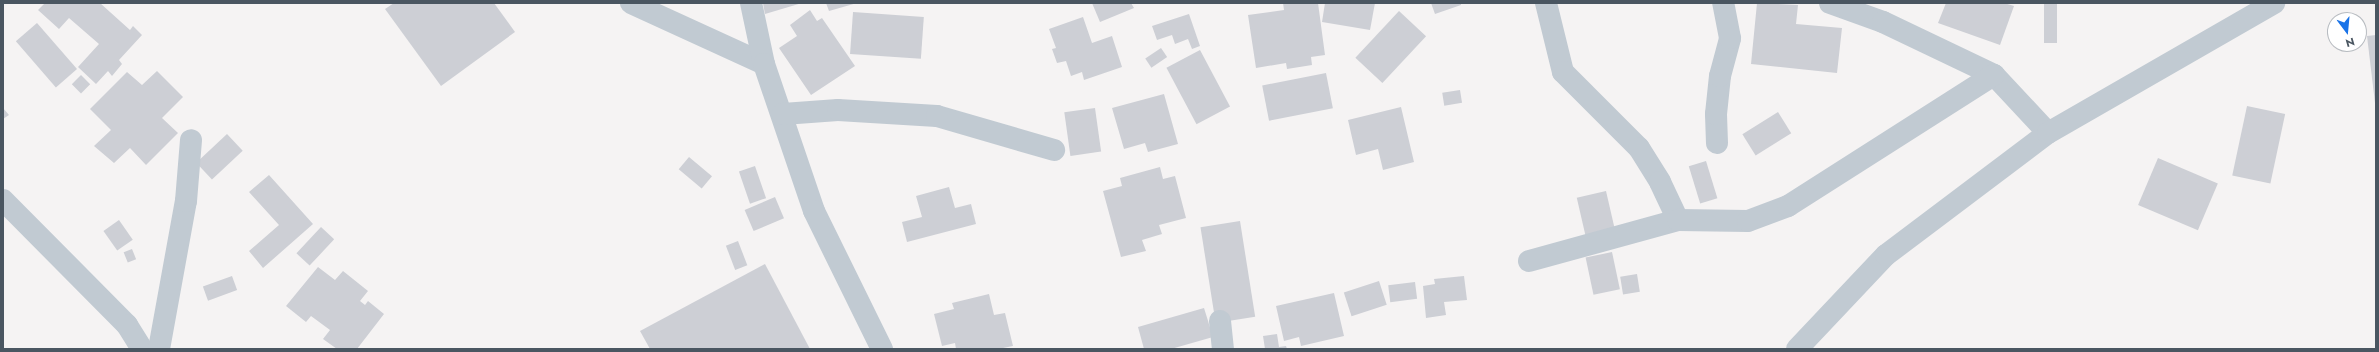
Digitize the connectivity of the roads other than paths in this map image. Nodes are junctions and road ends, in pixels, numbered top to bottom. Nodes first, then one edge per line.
1 (631, 3) edge
2 (751, 3) edge
3 (1546, 3) edge
4 (1723, 3) edge
5 (1830, 3) edge
6 (2274, 3) edge
7 (764, 64) junction
8 (1994, 75) junction
9 (783, 114) junction
10 (2048, 133) junction
11 (191, 140) dead end
12 (1717, 143) dead end
13 (1054, 150) dead end
14 (3, 200) edge
15 (1678, 220) junction
16 (1530, 261) dead end
17 (1220, 322) dead end
18 (142, 349) edge
19 (159, 349) edge
20 (882, 349) edge
21 (1223, 349) edge
22 (1797, 349) edge

1 - 7 street
2 - 7 street
3 - 15 street
4 - 12 street
5 - 8 street
6 - 10 street
7 - 9 street
8 - 10 street
8 - 15 street
9 - 13 street
9 - 20 street
10 - 22 street
11 - 19 street
14 - 18 street
15 - 16 street
17 - 21 street

